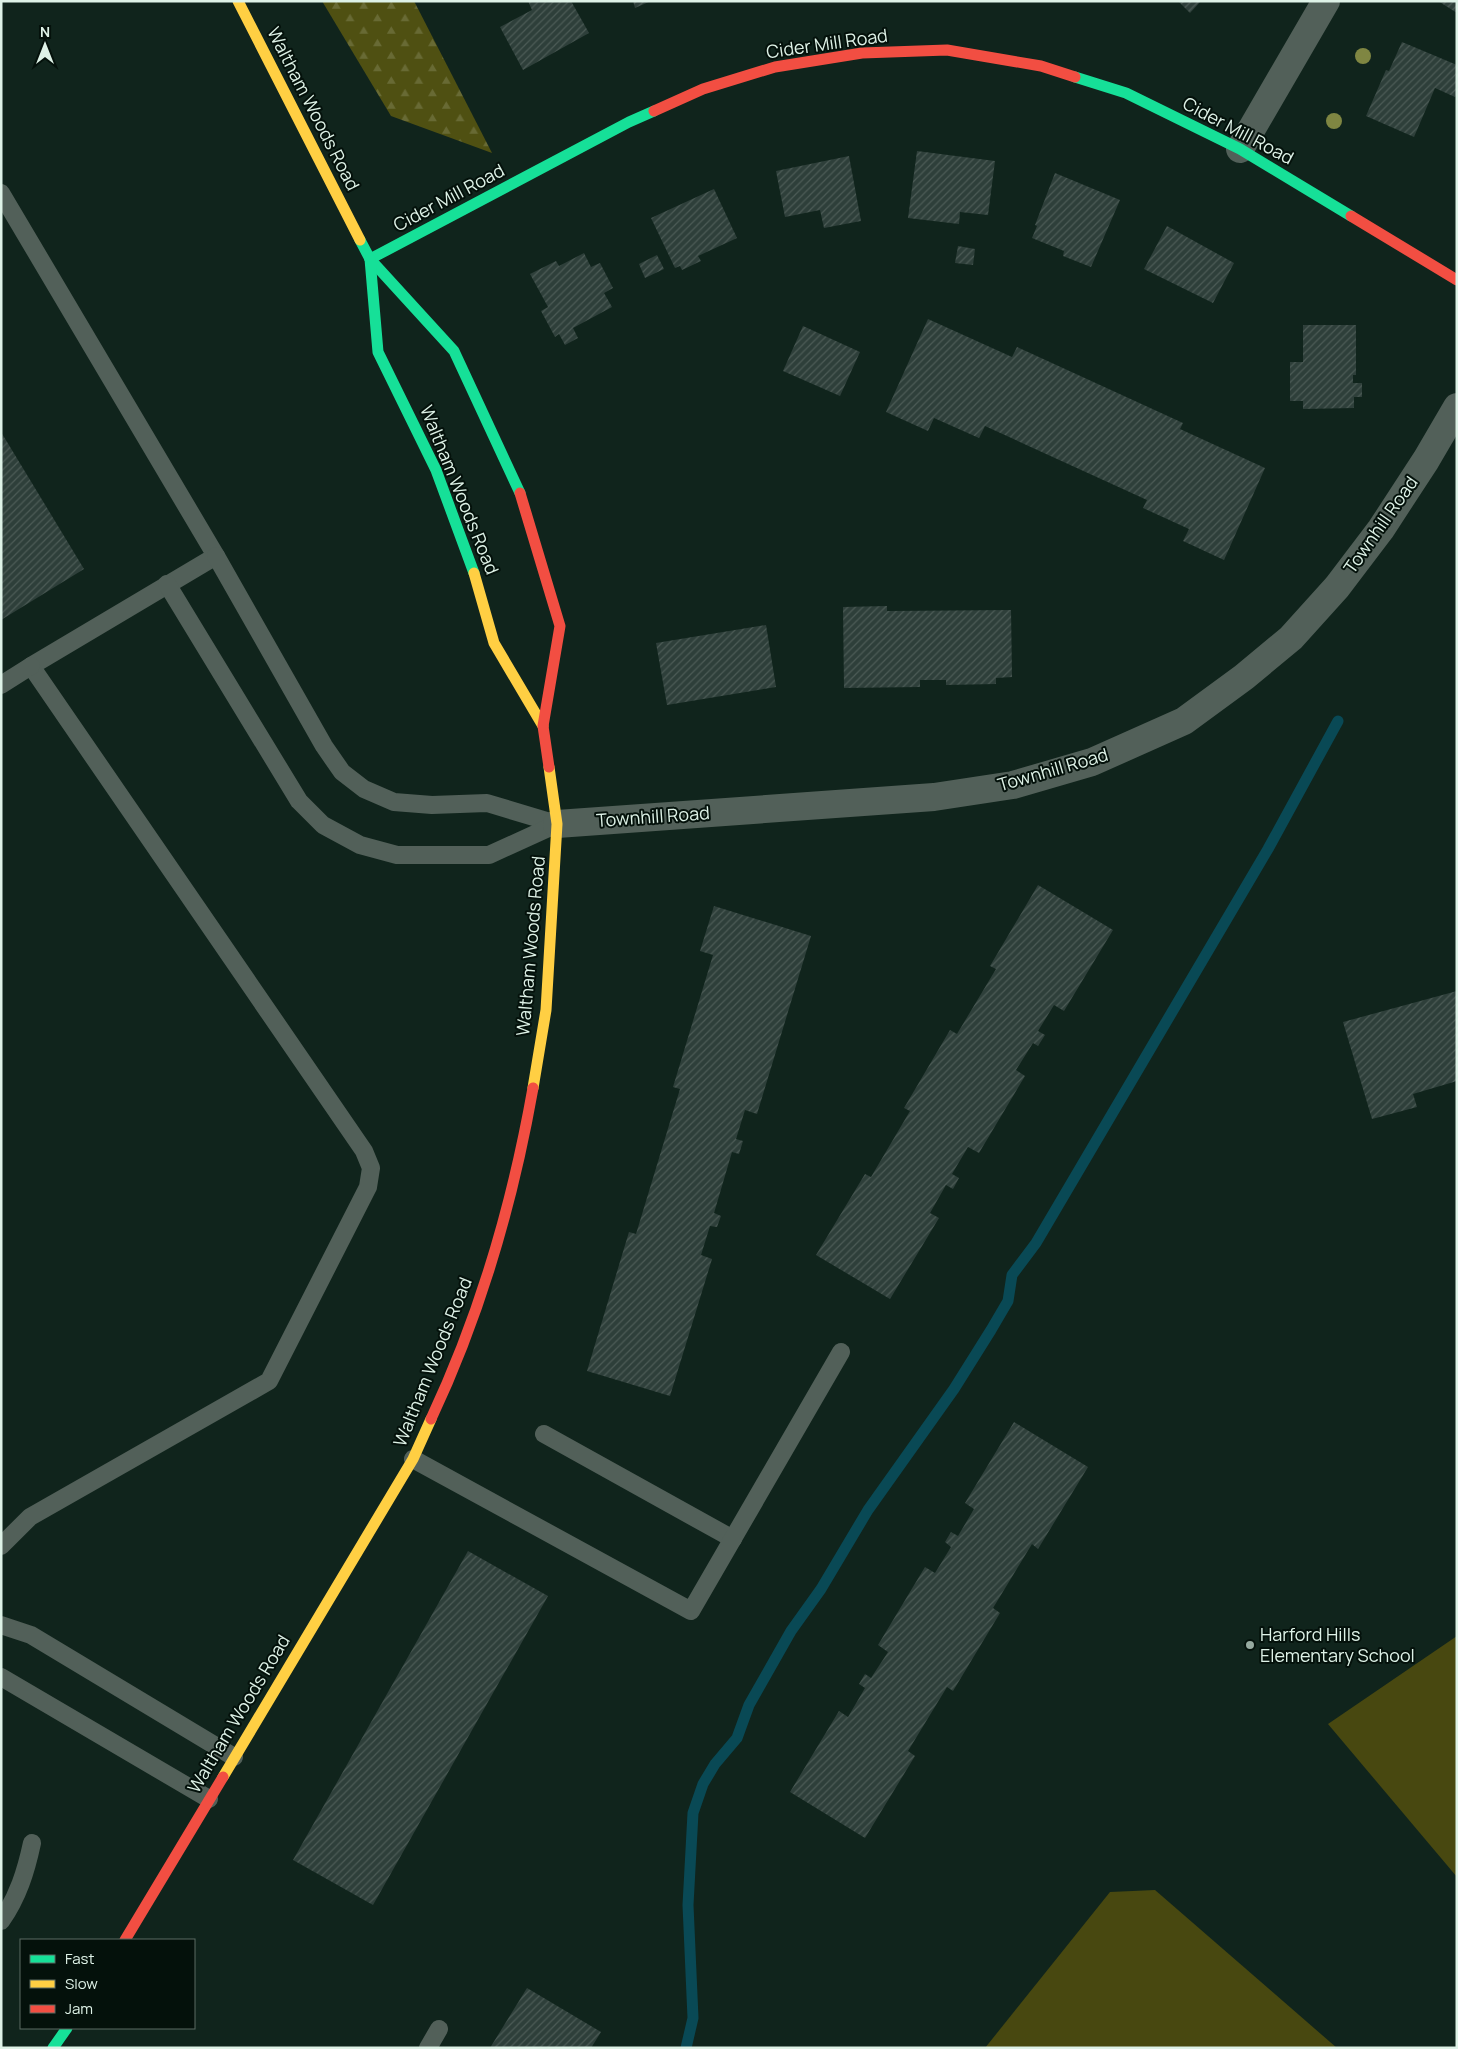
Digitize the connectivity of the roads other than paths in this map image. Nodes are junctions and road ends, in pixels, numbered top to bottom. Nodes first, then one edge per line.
1 (238, 1) edge
2 (1326, 1) edge
3 (1240, 149) junction
4 (1, 192) edge
5 (370, 259) junction
6 (1457, 280) edge
7 (1457, 407) edge
8 (216, 556) junction
9 (167, 584) junction
10 (32, 666) junction
11 (1, 684) edge
12 (543, 726) junction
13 (557, 824) junction
14 (841, 1352) dead end
15 (544, 1434) dead end
16 (412, 1459) junction
17 (733, 1539) junction
18 (1, 1546) edge
19 (1, 1625) edge
20 (1, 1677) edge
21 (234, 1757) junction
22 (208, 1799) junction
23 (32, 1843) dead end
24 (1, 1921) edge
25 (126, 1939) edge
26 (67, 2029) edge
27 (439, 2029) dead end
28 (53, 2048) edge
29 (428, 2048) edge

1 - 5 street, Waltham Woods Road
2 - 3 street
3 - 5 street, Cider Mill Road
3 - 6 street, Cider Mill Road
4 - 8 lane
5 - 12 street, Waltham Woods Road
5 - 12 street, Waltham Woods Road
7 - 13 street, Townhill Road
8 - 9 lane
8 - 13 lane
9 - 10 lane
9 - 13 lane
10 - 11 lane
10 - 18 lane
12 - 13 street, Waltham Woods Road
13 - 16 street, Waltham Woods Road
14 - 17 lane
15 - 17 lane
16 - 17 lane
16 - 21 street, Waltham Woods Road
19 - 21 lane
20 - 22 lane
21 - 22 street, Waltham Woods Road
22 - 25 street, Waltham Woods Road
23 - 24 lane
26 - 28 street
27 - 29 lane

